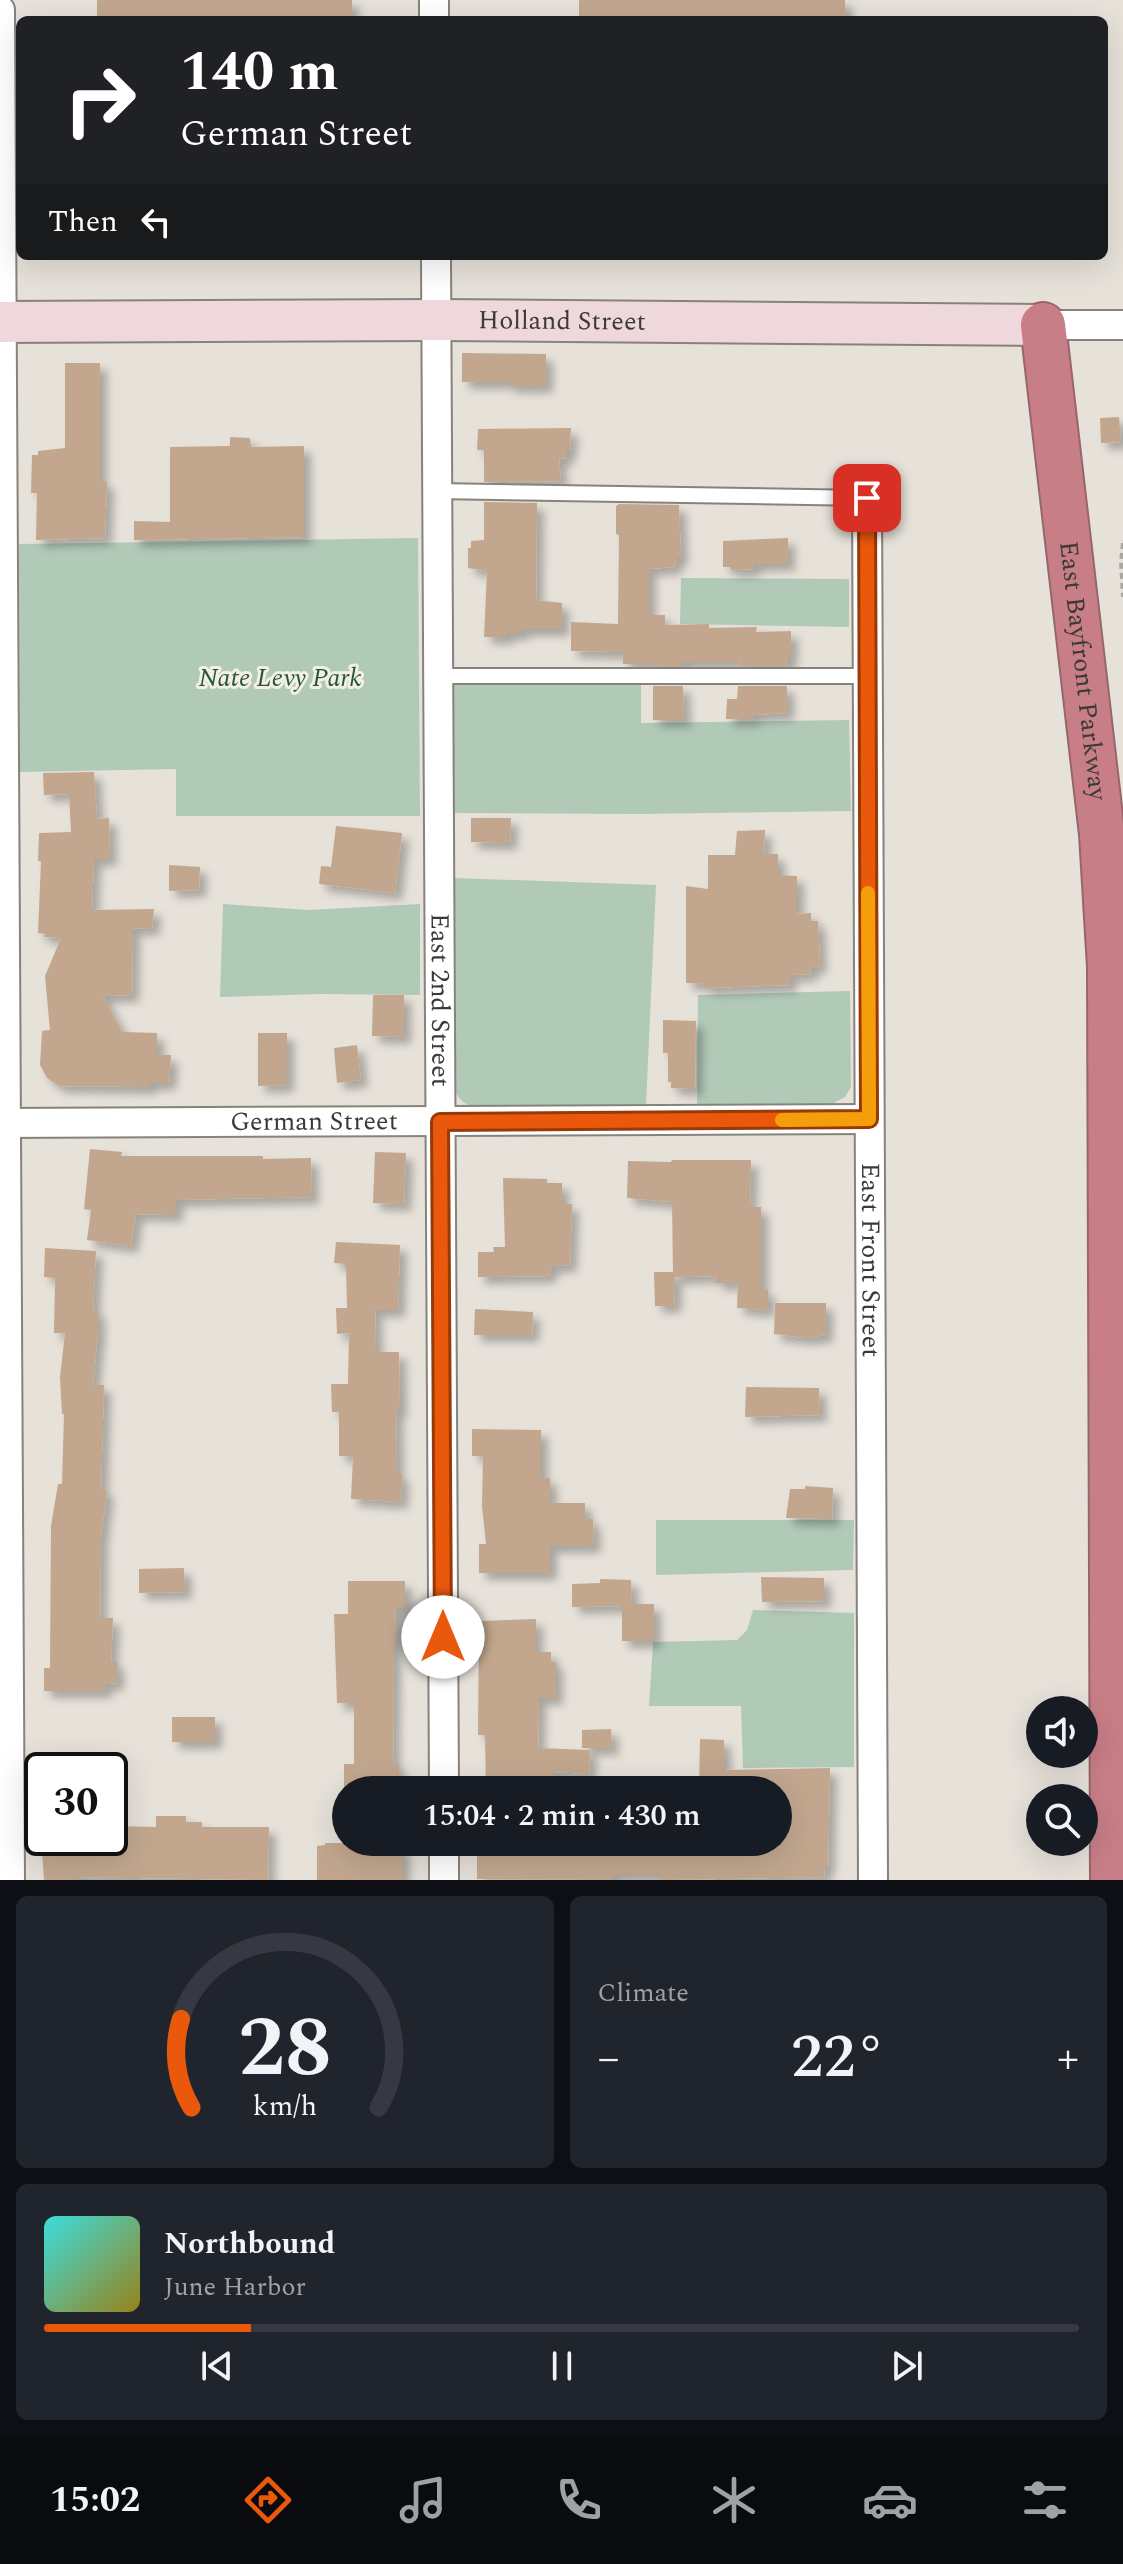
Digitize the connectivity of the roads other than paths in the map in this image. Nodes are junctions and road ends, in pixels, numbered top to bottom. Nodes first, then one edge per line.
1 (0, 10) edge
2 (436, 260) edge
3 (437, 320) junction
4 (1, 322) edge
5 (1043, 325) junction
6 (1123, 325) edge
7 (437, 491) junction
8 (867, 498) joint
9 (438, 676) junction
10 (867, 676) junction
11 (869, 1119) junction
12 (440, 1122) junction
13 (3, 1123) edge
14 (444, 1776) edge
15 (444, 1856) edge
16 (10, 1880) edge
17 (444, 1880) edge
18 (873, 1880) edge
19 (1113, 1880) edge

1 - 4 street
2 - 3 street, East 2nd Street
3 - 4 street, Holland Street
3 - 5 street, Holland Street
3 - 7 street, East 2nd Street
4 - 13 street
5 - 6 street, Holland Street
5 - 19 highway, East Bayfront Parkway
7 - 8 lane
7 - 9 street, East 2nd Street
8 - 10 street, East Front Street
9 - 10 lane
9 - 12 street, East 2nd Street
10 - 11 street, East Front Street
11 - 12 street, German Street
11 - 18 street, East Front Street
12 - 13 street, German Street
12 - 14 street, East 2nd Street
13 - 16 street
15 - 17 street

